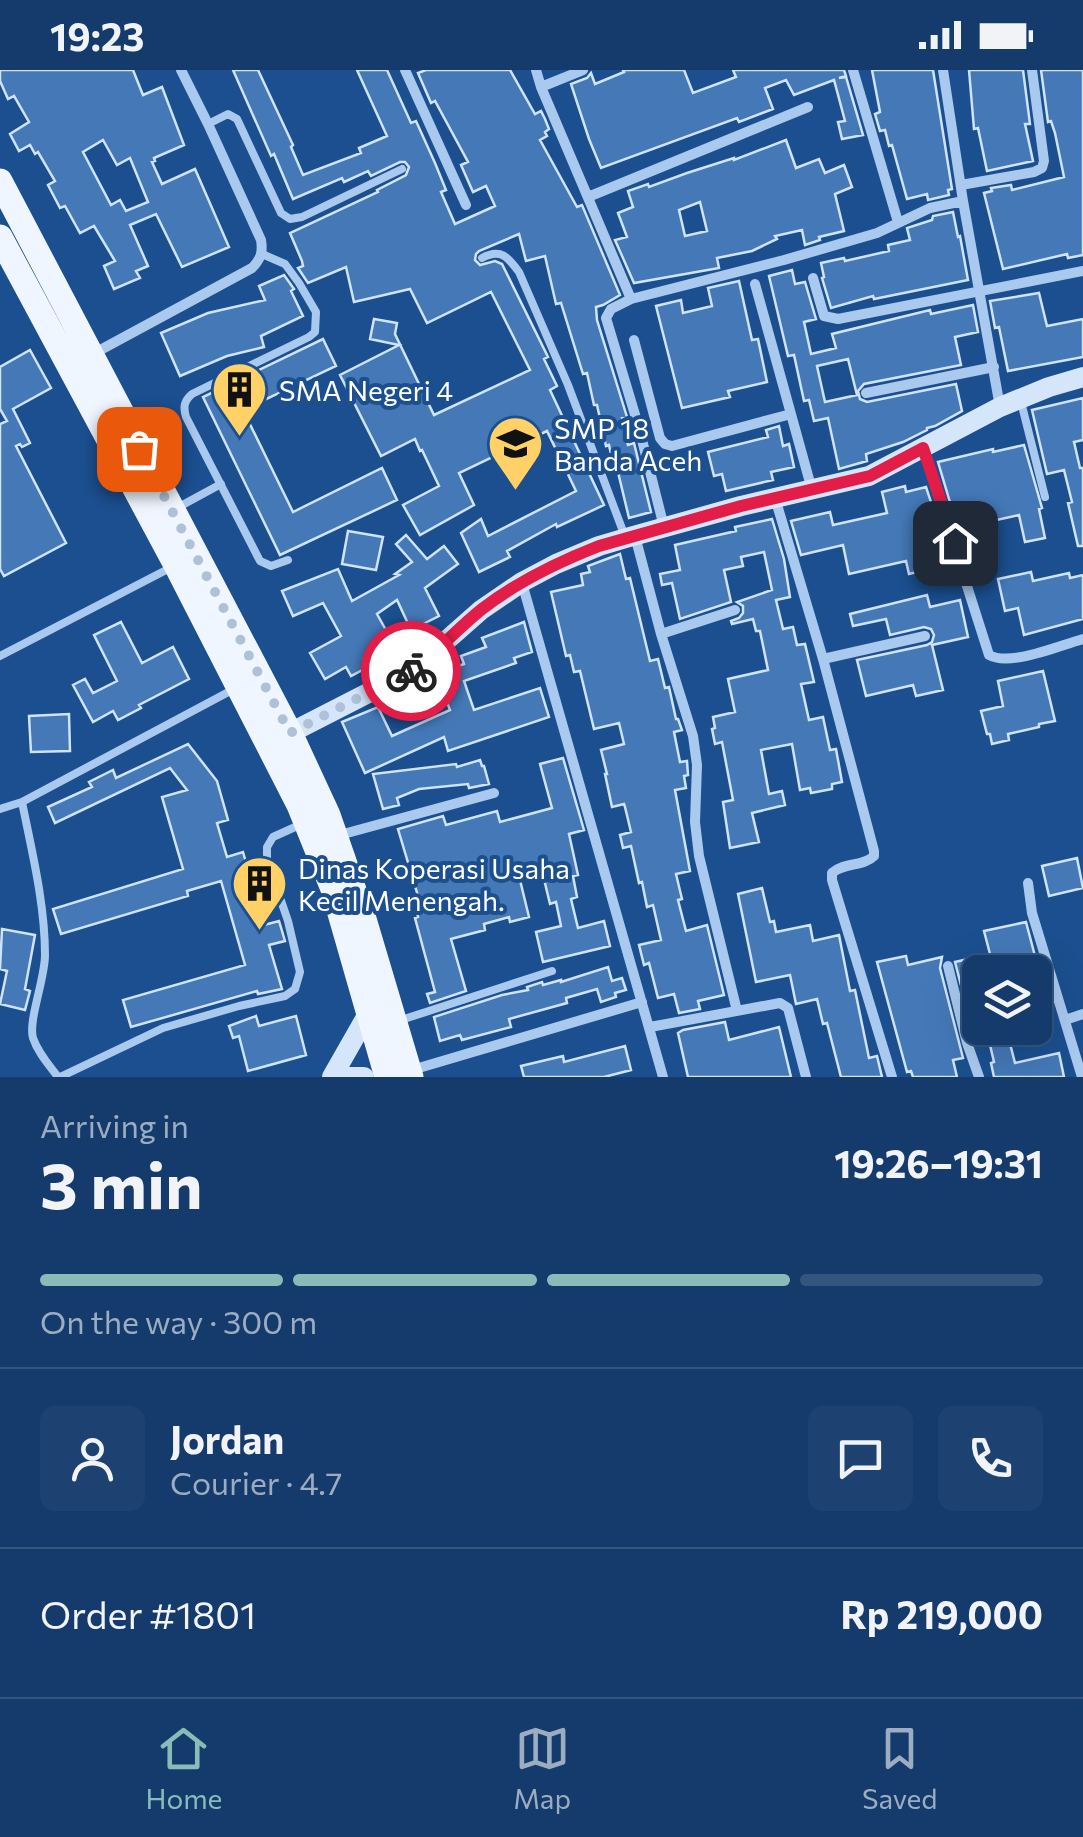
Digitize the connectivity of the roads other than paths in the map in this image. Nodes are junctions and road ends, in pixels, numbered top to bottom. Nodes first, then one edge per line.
1 (181, 70) edge
2 (405, 70) edge
3 (536, 70) edge
4 (582, 70) edge
5 (853, 70) edge
6 (943, 70) edge
7 (1032, 70) edge
8 (540, 87) junction
9 (808, 107) dead end
10 (208, 124) junction
11 (402, 168) dead end
12 (0, 181) edge
13 (960, 185) junction
14 (588, 198) junction
15 (963, 201) junction
16 (466, 205) dead end
17 (898, 222) junction
18 (0, 237) edge
19 (262, 254) junction
20 (482, 258) dead end
21 (1083, 271) edge
22 (813, 278) dead end
23 (755, 284) dead end
24 (980, 292) junction
25 (631, 299) junction
26 (634, 340) dead end
27 (90, 356) junction
28 (994, 367) junction
29 (1083, 377) edge
30 (866, 393) dead end
31 (1010, 402) junction
32 (791, 414) junction
33 (923, 448) junction
34 (221, 484) junction
35 (812, 490) junction
36 (775, 498) junction
37 (1045, 498) dead end
38 (172, 511) junction
39 (664, 528) junction
40 (630, 537) junction
41 (288, 560) dead end
42 (176, 565) junction
43 (522, 582) junction
44 (735, 610) dead end
45 (662, 634) junction
46 (925, 636) dead end
47 (1083, 638) edge
48 (0, 656) edge
49 (822, 659) junction
50 (238, 687) junction
51 (290, 733) junction
52 (494, 794) dead end
53 (22, 802) junction
54 (0, 810) edge
55 (307, 822) junction
56 (335, 836) junction
57 (1028, 884) dead end
58 (948, 966) dead end
59 (552, 972) dead end
60 (642, 1002) junction
61 (738, 1011) junction
62 (369, 1012) junction
63 (1083, 1014) edge
64 (1065, 1020) junction
65 (397, 1022) junction
66 (650, 1027) junction
67 (403, 1075) edge
68 (59, 1077) edge
69 (332, 1077) edge
70 (350, 1077) edge
71 (364, 1077) edge
72 (663, 1077) edge
73 (806, 1077) edge
74 (892, 1077) edge
75 (979, 1077) edge
76 (1082, 1077) edge

1 - 10 street
2 - 16 street
3 - 8 street
4 - 8 street
5 - 17 street
6 - 13 street
7 - 13 street
8 - 14 street
9 - 14 street
10 - 11 lane
10 - 19 street
12 - 27 main road
13 - 15 street
14 - 25 street
15 - 17 street
15 - 24 street
17 - 25 street
18 - 42 main road
19 - 27 street
19 - 34 lane
20 - 40 lane
21 - 24 street
22 - 24 street
23 - 32 street
24 - 28 street
25 - 39 street
26 - 32 street
27 - 38 main road
28 - 30 street
28 - 31 street
29 - 31 street
31 - 33 street
31 - 37 lane
32 - 35 street
33 - 35 street
33 - 47 street
34 - 38 lane
34 - 41 lane
35 - 36 street
36 - 39 street
36 - 49 street
38 - 51 main road
39 - 40 street
40 - 43 street
40 - 45 street
42 - 48 lane
42 - 50 main road
43 - 51 street
43 - 60 street
44 - 45 street
45 - 61 street
46 - 49 street
49 - 74 street
50 - 53 lane
50 - 55 main road
51 - 56 main road
52 - 56 street
53 - 54 lane
53 - 68 lane
55 - 62 main road
55 - 68 lane
56 - 65 main road
57 - 64 street
58 - 75 street
59 - 65 lane
60 - 66 street
60 - 67 street
61 - 66 street
61 - 73 street
62 - 67 main road
62 - 69 street
63 - 64 street
64 - 76 street
65 - 67 main road
66 - 72 street
70 - 71 street

